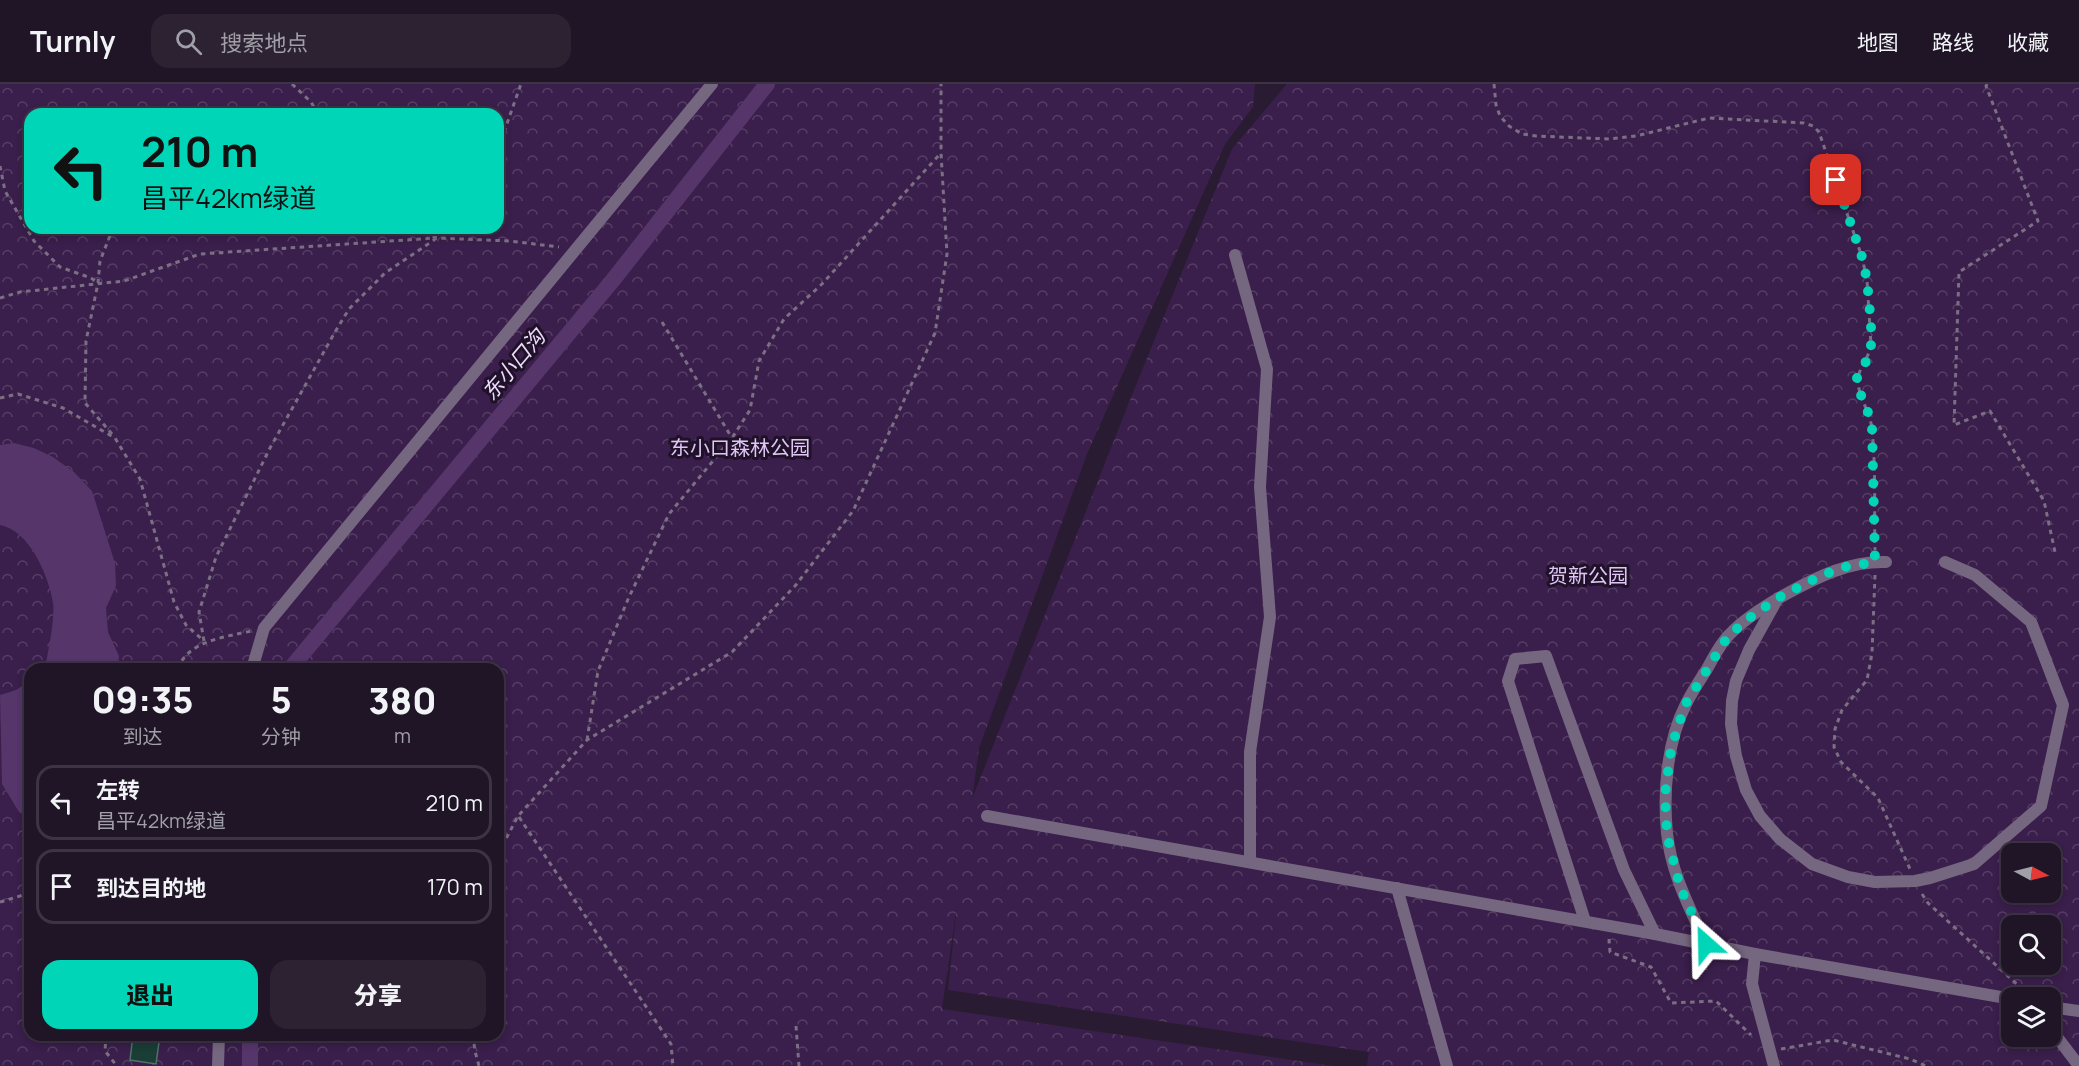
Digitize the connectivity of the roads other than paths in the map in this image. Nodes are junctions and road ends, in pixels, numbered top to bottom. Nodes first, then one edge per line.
1 (712, 84) edge
2 (1235, 255) dead end
3 (1881, 562) road end
4 (1945, 562) dead end
5 (1778, 598) junction
6 (254, 663) edge
7 (987, 816) dead end
8 (1250, 862) junction
9 (1397, 888) junction
10 (1585, 921) junction
11 (1655, 934) junction
12 (1706, 944) junction
13 (1755, 954) junction
14 (2001, 997) edge
15 (2061, 1008) edge
16 (2079, 1011) edge
17 (219, 1041) edge
18 (2061, 1042) edge
19 (218, 1066) edge
20 (1447, 1066) edge
21 (1774, 1066) edge
22 (2079, 1066) edge

1 - 6 street
2 - 8 street
3 - 5 street
4 - 5 street
5 - 12 street
7 - 8 street
8 - 9 street
9 - 10 street
9 - 20 street
10 - 11 street
10 - 11 street
11 - 12 street
12 - 13 street
13 - 14 street
13 - 21 street
15 - 16 street
17 - 19 street
18 - 22 street

